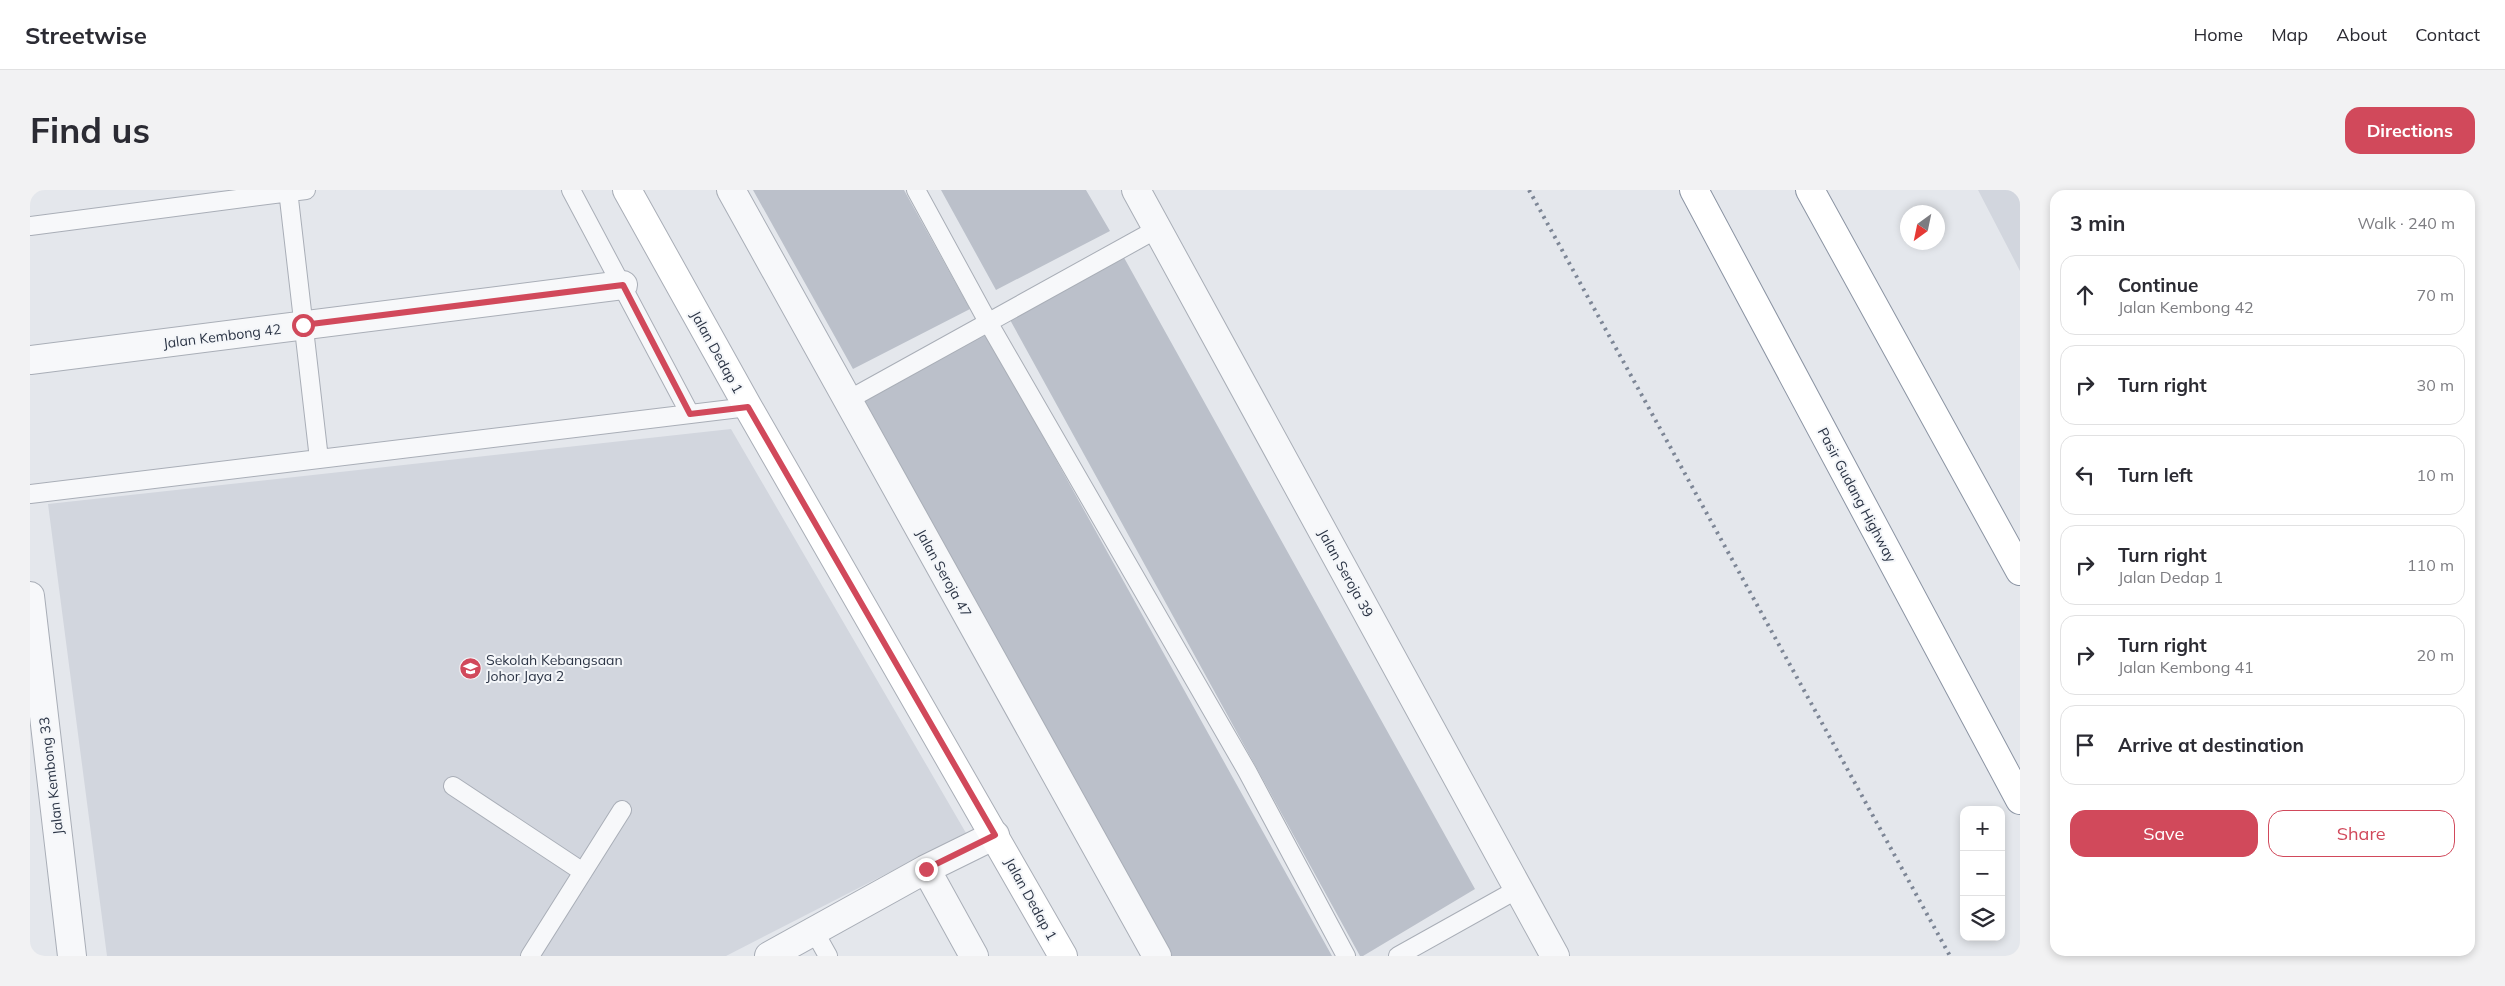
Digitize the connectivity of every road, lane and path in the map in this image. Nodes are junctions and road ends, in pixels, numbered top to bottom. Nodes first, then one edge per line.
1 (306, 190) edge
2 (572, 190) edge
3 (627, 190) edge
4 (730, 190) edge
5 (916, 190) edge
6 (1136, 190) edge
7 (1694, 190) edge
8 (1810, 190) edge
9 (288, 191) edge
10 (30, 226) edge
11 (1157, 229) junction
12 (623, 285) junction
13 (988, 322) junction
14 (303, 325) junction
15 (30, 360) edge
16 (848, 400) junction
17 (748, 407) junction
18 (690, 414) junction
19 (319, 459) junction
20 (30, 494) edge
21 (2020, 572) edge
22 (31, 612) edge
23 (454, 786) dead end
24 (2020, 800) edge
25 (622, 810) dead end
26 (995, 835) junction
27 (926, 869) junction
28 (582, 872) junction
29 (1518, 889) junction
30 (814, 931) junction
31 (72, 956) edge
32 (530, 956) edge
33 (769, 956) edge
34 (828, 956) edge
35 (974, 956) edge
36 (1063, 956) edge
37 (1157, 956) edge
38 (1346, 956) edge
39 (1398, 956) edge
40 (1555, 956) edge

1 - 9 lane
2 - 12 lane
3 - 17 main road, Jalan Dedap 1
4 - 16 street, Jalan Seroja 47
5 - 13 lane
6 - 11 street, Jalan Seroja 39
7 - 24 main road, Pasir Gudang Highway
8 - 21 main road
9 - 10 lane
9 - 14 lane
11 - 13 lane
11 - 29 street, Jalan Seroja 39
12 - 14 street, Jalan Kembong 42
12 - 18 lane
13 - 16 lane
13 - 38 lane
14 - 15 street, Jalan Kembong 42
14 - 19 lane
16 - 37 street, Jalan Seroja 47
17 - 18 lane
17 - 26 main road, Jalan Dedap 1
18 - 19 lane
19 - 20 lane
22 - 31 street, Jalan Kembong 33
23 - 28 lane
25 - 28 lane
26 - 27 street
26 - 36 main road, Jalan Dedap 1
27 - 30 street
27 - 35 street
28 - 32 lane
29 - 39 lane
29 - 40 street, Jalan Seroja 39
30 - 33 street
30 - 34 lane

